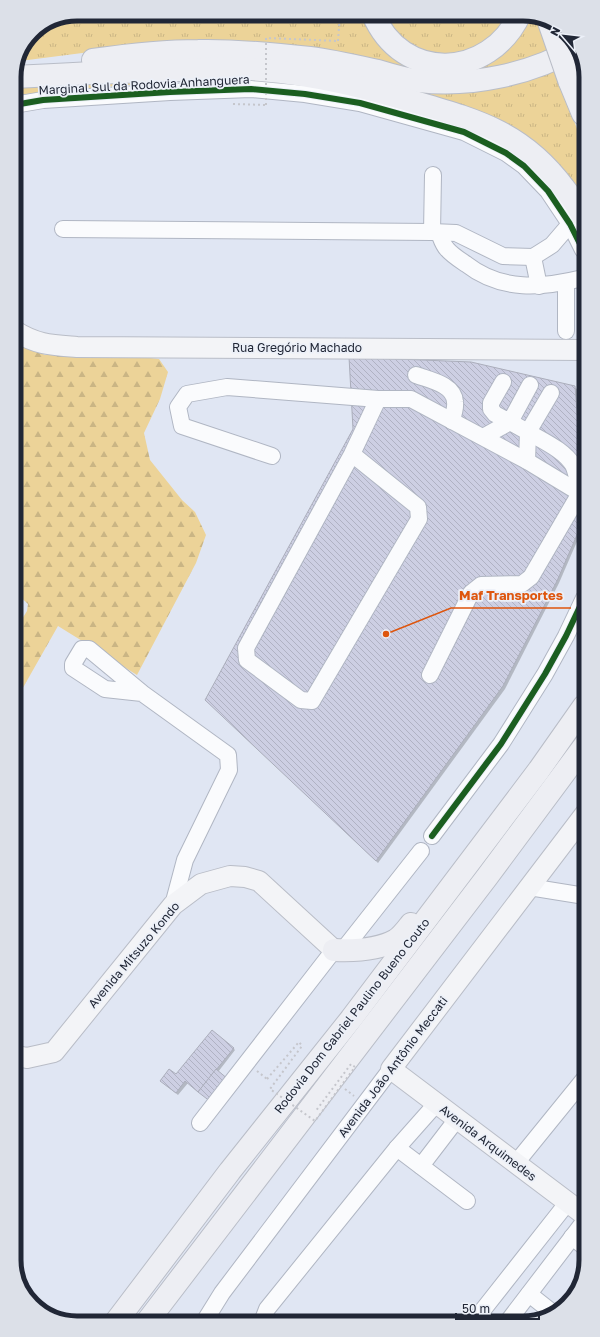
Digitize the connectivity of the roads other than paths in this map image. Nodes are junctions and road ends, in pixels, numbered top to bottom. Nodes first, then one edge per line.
1 (376, 21) edge
2 (516, 21) edge
3 (551, 28) edge
4 (572, 50) edge
5 (21, 71) edge
6 (21, 77) edge
7 (21, 104) edge
8 (579, 104) edge
9 (433, 175) dead end
10 (576, 220) edge
11 (63, 229) dead end
12 (436, 232) junction
13 (579, 233) edge
14 (533, 257) junction
15 (579, 279) edge
16 (566, 282) junction
17 (539, 286) junction
18 (566, 331) dead end
19 (21, 335) edge
20 (579, 350) edge
21 (416, 375) dead end
22 (503, 382) dead end
23 (530, 385) dead end
24 (551, 393) dead end
25 (378, 399) junction
26 (452, 421) junction
27 (510, 422) junction
28 (528, 432) junction
29 (483, 437) junction
30 (352, 454) junction
31 (272, 456) dead end
32 (527, 461) junction
33 (579, 484) edge
34 (579, 491) edge
35 (579, 498) edge
36 (579, 609) edge
37 (430, 675) dead end
38 (142, 693) dead end
39 (579, 713) edge
40 (579, 752) edge
41 (579, 822) edge
42 (432, 836) dead end
43 (421, 851) dead end
44 (473, 857) junction
45 (530, 887) junction
46 (579, 895) edge
47 (173, 905) junction
48 (339, 950) junction
49 (21, 1057) edge
50 (391, 1069) junction
51 (579, 1086) edge
52 (436, 1104) junction
53 (457, 1119) junction
54 (200, 1123) dead end
55 (397, 1148) junction
56 (516, 1163) junction
57 (421, 1166) junction
58 (467, 1201) dead end
59 (568, 1202) junction
60 (579, 1211) edge
61 (579, 1228) edge
62 (572, 1237) junction
63 (579, 1242) edge
64 (160, 1262) junction
65 (529, 1294) junction
66 (549, 1310) edge
67 (112, 1316) edge
68 (120, 1316) edge
69 (152, 1316) edge
70 (208, 1316) edge
71 (264, 1316) edge
72 (478, 1316) edge
73 (513, 1316) edge

1 - 2 highway
3 - 8 highway, bridge
4 - 5 highway
6 - 10 highway
7 - 10 street, Marginal Sul da Rodovia Anhanguera
9 - 12 street
10 - 13 street, Marginal Sul da Rodovia Anhanguera
10 - 14 street
11 - 12 street
12 - 14 street
12 - 17 street
14 - 17 street
15 - 16 street
16 - 17 street
16 - 18 street
19 - 20 main road, Rua Gregório Machado
21 - 26 street
22 - 27 street
23 - 27 street
24 - 28 street
25 - 26 street
25 - 30 street
25 - 31 street
26 - 29 street
27 - 28 street
27 - 29 street
28 - 32 street
28 - 33 street
29 - 32 street
30 - 30 street
32 - 34 street
35 - 37 street
36 - 42 street
38 - 47 street
39 - 44 highway, Rodovia Dom Gabriel Paulino Bueno Couto
40 - 69 highway, Rodovia Dom Gabriel Paulino Bueno Couto
41 - 45 main road, Avenida João Antônio Meccati
43 - 48 street
44 - 48 highway
44 - 64 highway, Rodovia Dom Gabriel Paulino Bueno Couto
45 - 46 street
45 - 50 main road, Avenida João Antônio Meccati
47 - 48 main road, Avenida Mitsuzo Kondo
47 - 49 main road, Avenida Mitsuzo Kondo
48 - 54 street
50 - 52 main road, Avenida Arquimedes
50 - 70 street, Avenida João Antônio Meccati
51 - 56 street
52 - 53 main road, Avenida Arquimedes
52 - 55 street
53 - 56 main road, Avenida Arquimedes
53 - 57 street
55 - 57 street
55 - 71 street
56 - 59 main road, Avenida Arquimedes
57 - 58 street
59 - 60 main road, Avenida Arquimedes
59 - 72 street
61 - 62 street
62 - 63 street
62 - 65 street
64 - 67 highway
64 - 68 highway, Rodovia Dom Gabriel Paulino Bueno Couto
65 - 66 street
65 - 73 street

